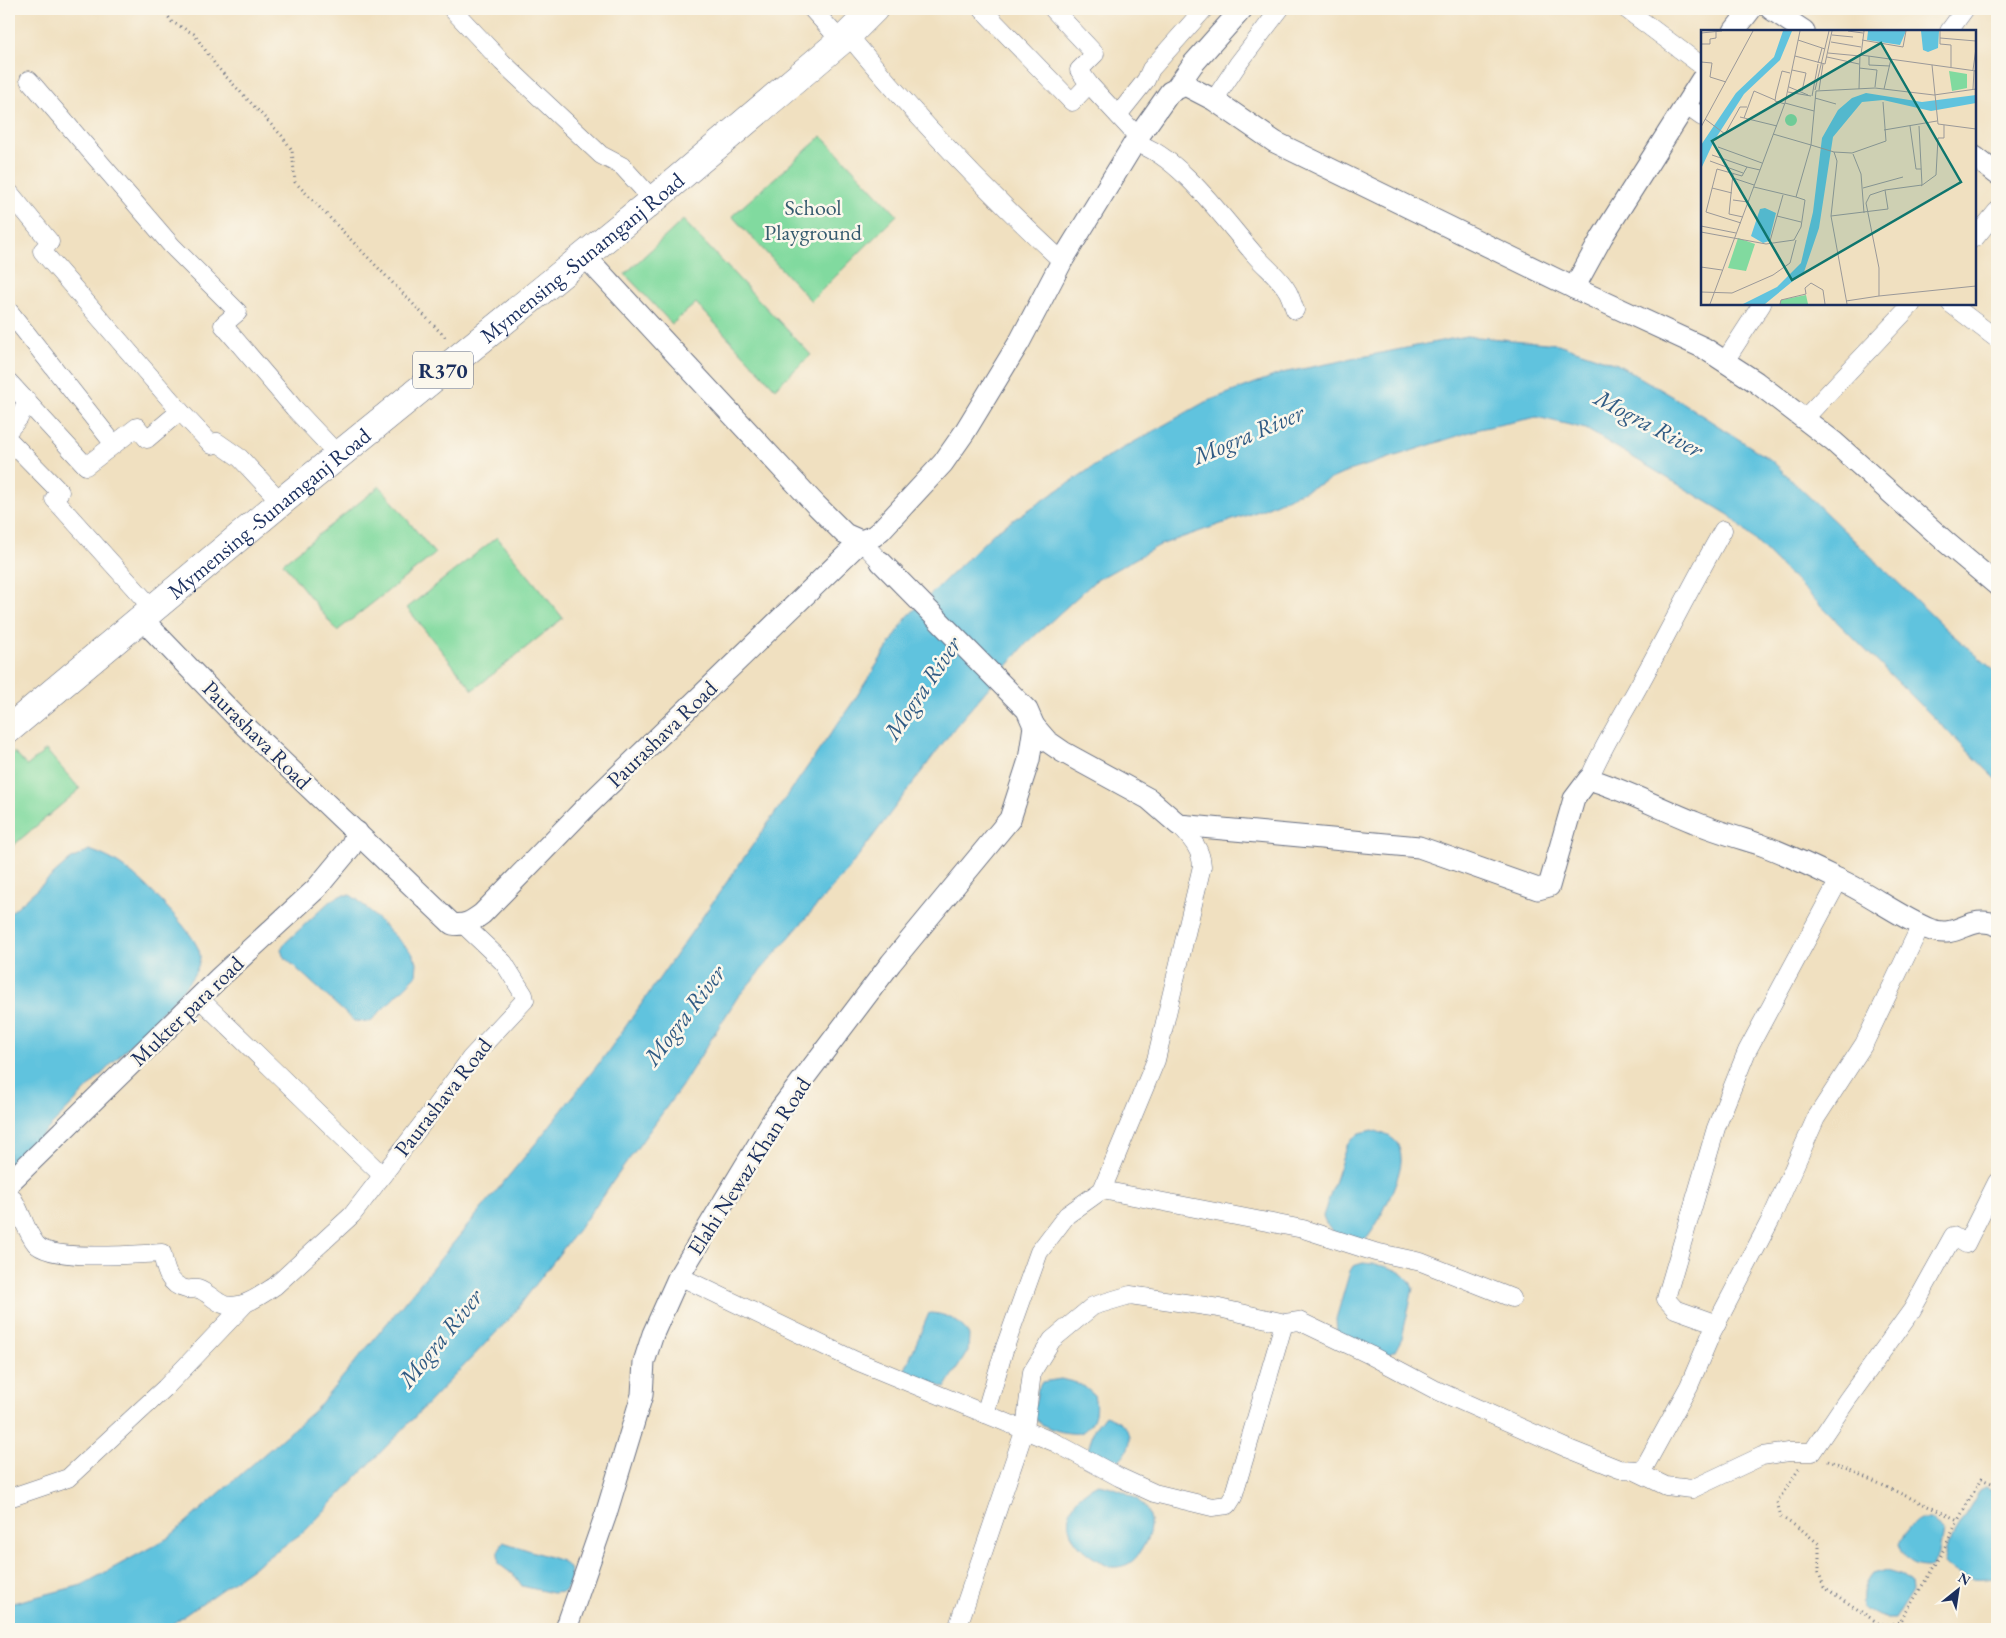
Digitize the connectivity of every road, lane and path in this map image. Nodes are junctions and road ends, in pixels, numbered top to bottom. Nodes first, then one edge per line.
1 (163, 9) edge
2 (452, 9) edge
3 (812, 9) edge
4 (874, 9) edge
5 (982, 9) edge
6 (1204, 9) edge
7 (1242, 9) edge
8 (1280, 9) edge
9 (1626, 9) edge
10 (1751, 9) edge
11 (1771, 9) edge
12 (1965, 9) edge
13 (1058, 11) edge
14 (1735, 30) edge
15 (1802, 30) edge
16 (1950, 30) edge
17 (844, 38) junction
18 (1701, 65) edge
19 (29, 80) dead end
20 (1701, 81) edge
21 (1089, 84) junction
22 (1177, 87) junction
23 (1214, 100) junction
24 (1685, 105) junction
25 (1118, 115) junction
26 (1701, 116) edge
27 (1137, 140) junction
28 (1976, 158) edge
29 (1997, 174) edge
30 (9, 192) edge
31 (653, 200) junction
32 (1997, 211) edge
33 (1976, 237) edge
34 (584, 255) junction
35 (1062, 261) junction
36 (1574, 288) junction
37 (1761, 305) edge
38 (1911, 305) edge
39 (1952, 305) edge
40 (1295, 310) dead end
41 (9, 311) edge
42 (1997, 339) edge
43 (461, 356) junction
44 (1724, 361) junction
45 (9, 382) edge
46 (26, 400) junction
47 (180, 411) junction
48 (1804, 419) junction
49 (9, 430) edge
50 (9, 440) edge
51 (113, 443) junction
52 (339, 456) junction
53 (281, 502) junction
54 (1722, 530) dead end
55 (861, 541) junction
56 (881, 562) joint
57 (1997, 585) edge
58 (148, 614) junction
59 (1034, 726) junction
60 (9, 729) edge
61 (1589, 779) junction
62 (1179, 825) junction
63 (357, 832) junction
64 (1839, 880) junction
65 (464, 925) junction
66 (1921, 925) junction
67 (1997, 925) edge
68 (199, 998) junction
69 (382, 1175) junction
70 (1997, 1182) edge
71 (9, 1183) edge
72 (1102, 1190) junction
73 (9, 1193) edge
74 (679, 1276) junction
75 (1512, 1298) dead end
76 (245, 1304) junction
77 (1285, 1323) junction
78 (1716, 1324) junction
79 (986, 1414) junction
80 (1025, 1429) junction
81 (1812, 1452) junction
82 (1633, 1470) junction
83 (1997, 1485) edge
84 (9, 1498) edge
85 (1958, 1520) junction
86 (566, 1629) edge
87 (957, 1629) edge

1 - 43 path
2 - 31 street
3 - 17 street
4 - 17 main road, Mymensing -Sunamganj Road / R370
5 - 21 street
6 - 25 street
7 - 22 street, Paurashava Road
8 - 23 street
9 - 18 street
10 - 14 street
11 - 15 street
12 - 16 street
13 - 21 street
17 - 31 main road, Mymensing -Sunamganj Road / R370
17 - 35 street
19 - 52 street
20 - 24 street
21 - 25 street
22 - 23 street
22 - 27 street, Paurashava Road
23 - 36 street
24 - 26 street
24 - 36 street
25 - 27 street
27 - 35 street, Paurashava Road
27 - 40 street
28 - 29 street
30 - 47 street
31 - 34 main road, Mymensing -Sunamganj Road / R370
32 - 33 street
34 - 43 main road, Mymensing -Sunamganj Road / R370
34 - 55 street
35 - 55 street, Paurashava Road
36 - 44 street
37 - 44 street
38 - 48 street
39 - 42 street
41 - 51 street
43 - 52 main road, Mymensing -Sunamganj Road / R370
44 - 48 street
45 - 46 street
46 - 49 street
46 - 51 street
47 - 51 street
47 - 53 street
48 - 57 street
50 - 58 street
52 - 53 main road, Mymensing -Sunamganj Road / R370
53 - 58 main road, Mymensing -Sunamganj Road / R370
54 - 61 street
55 - 56 street
55 - 65 street, Paurashava Road
56 - 59 street
58 - 60 main road, Mymensing -Sunamganj Road / R370
58 - 63 street, Paurashava Road
59 - 62 street
59 - 74 street, Elahi Newaz Khan Road
61 - 62 street
61 - 64 street
62 - 72 street
63 - 65 street, Paurashava Road
63 - 68 street, Mukter para road
64 - 66 street
64 - 78 street
65 - 69 street, Paurashava Road
66 - 67 street
66 - 78 street
68 - 69 street
68 - 71 street, Mukter para road
69 - 76 street, Paurashava Road
70 - 81 street
72 - 75 street
72 - 79 street
73 - 76 street
74 - 79 street
74 - 86 street, Elahi Newaz Khan Road
76 - 84 street, Paurashava Road
77 - 80 street
77 - 80 street
77 - 82 street
78 - 82 street
79 - 80 street
80 - 87 street
81 - 82 street
81 - 85 path
81 - 85 path
83 - 85 path

